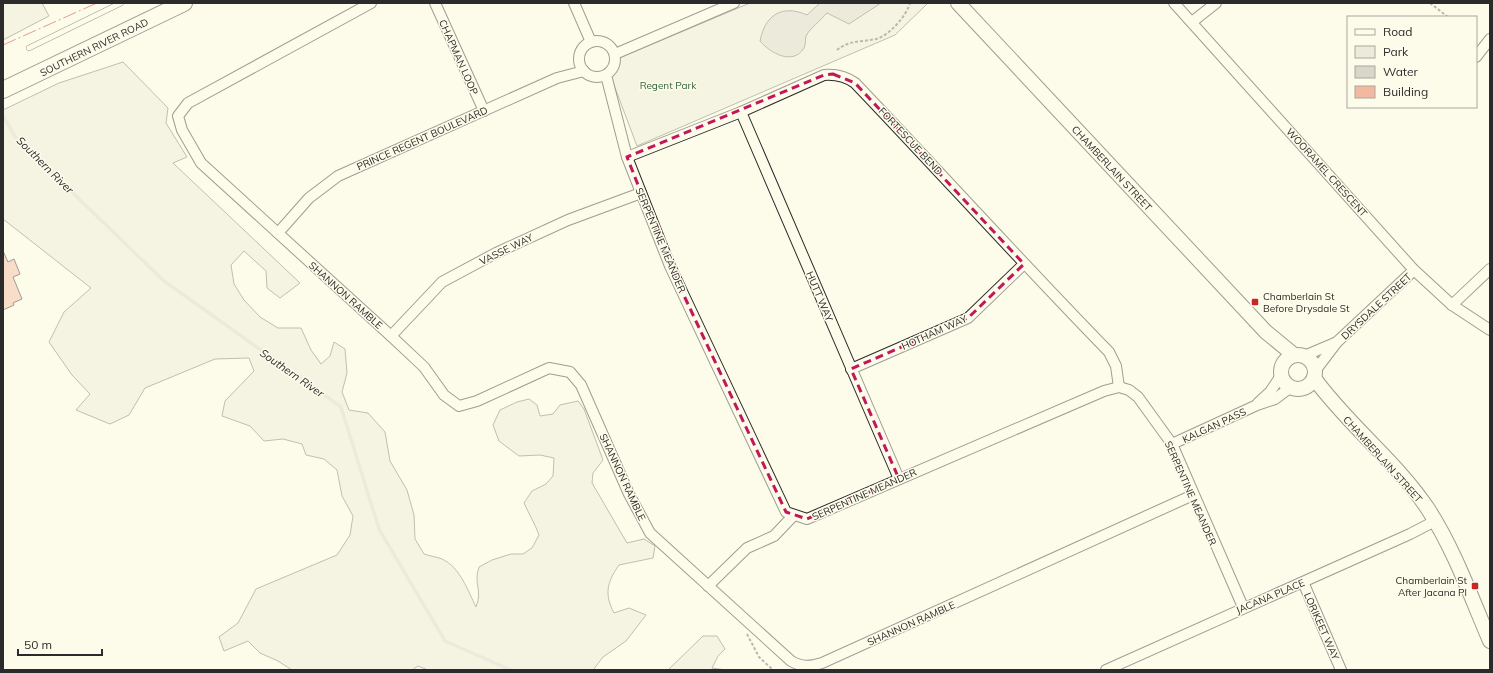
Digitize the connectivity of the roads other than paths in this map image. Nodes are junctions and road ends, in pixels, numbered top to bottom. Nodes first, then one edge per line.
1 (121, 3) edge
2 (184, 3) edge
3 (371, 3) edge
4 (435, 3) edge
5 (574, 3) edge
6 (734, 3) edge
7 (958, 3) edge
8 (1174, 3) edge
9 (1216, 3) edge
10 (1192, 22) junction
11 (1490, 39) edge
12 (591, 42) junction
13 (29, 48) dead end
14 (615, 54) junction
15 (1477, 56) edge
16 (584, 71) junction
17 (606, 75) junction
18 (8, 88) edge
19 (484, 111) junction
20 (741, 112) junction
21 (627, 157) junction
22 (641, 193) junction
23 (278, 233) junction
24 (1024, 264) junction
25 (1490, 269) edge
26 (1414, 270) junction
27 (1452, 305) junction
28 (1490, 330) edge
29 (391, 336) junction
30 (1337, 342) junction
31 (1291, 362) junction
32 (851, 369) junction
33 (1315, 375) junction
34 (1297, 387) junction
35 (1119, 388) junction
36 (1257, 405) junction
37 (1338, 408) junction
38 (1172, 444) junction
39 (899, 479) junction
40 (1193, 495) junction
41 (794, 515) junction
42 (1434, 521) junction
43 (1303, 582) junction
44 (708, 586) junction
45 (1243, 607) junction
46 (1490, 641) edge
47 (1106, 670) edge
48 (1341, 670) edge

1 - 13 lane
2 - 18 main road, SOUTHERN RIVER ROAD
3 - 23 street, SHANNON RAMBLE
4 - 19 street, CHAPMAN LOOP
5 - 12 street
6 - 14 street
7 - 31 main road, CHAMBERLAIN STREET
8 - 10 street, WOORAMEL CRESCENT
9 - 10 street
10 - 26 street, WOORAMEL CRESCENT
11 - 15 street
12 - 14 street
12 - 16 street
14 - 17 street
16 - 17 street
16 - 19 street, PRINCE REGENT BOULEVARD
17 - 21 street, SERPENTINE MEANDER
19 - 23 street, PRINCE REGENT BOULEVARD
20 - 21 street, FORTESCUE BEND
20 - 24 street, FORTESCUE BEND
20 - 32 street, HUTT WAY
21 - 22 street, SERPENTINE MEANDER
22 - 29 street, VASSE WAY
22 - 41 street, SERPENTINE MEANDER
23 - 29 street, SHANNON RAMBLE
24 - 32 street, HOTHAM WAY
24 - 35 street, FORTESCUE BEND
25 - 27 street
26 - 27 street, WOORAMEL CRESCENT
26 - 30 street, DRYSDALE STREET
27 - 28 street, WOORAMEL CRESCENT
29 - 44 street, SHANNON RAMBLE
30 - 31 street, DRYSDALE STREET
30 - 33 street, DRYSDALE STREET
31 - 33 main road, CHAMBERLAIN STREET
31 - 34 main road, CHAMBERLAIN STREET
31 - 36 street, KALGAN PASS
32 - 39 street, HUTT WAY
33 - 34 main road
33 - 37 main road, CHAMBERLAIN STREET
34 - 36 street, KALGAN PASS
34 - 37 main road, CHAMBERLAIN STREET
35 - 38 street, SERPENTINE MEANDER
35 - 39 street, SERPENTINE MEANDER
36 - 38 street, KALGAN PASS
37 - 42 main road, CHAMBERLAIN STREET
38 - 40 street, SERPENTINE MEANDER
39 - 41 street, SERPENTINE MEANDER
40 - 44 street, SHANNON RAMBLE
40 - 45 street, SERPENTINE MEANDER
41 - 44 street
42 - 43 street, JACANA PLACE
42 - 46 main road, CHAMBERLAIN STREET
43 - 45 street, JACANA PLACE
43 - 48 street, LORIKEET WAY
45 - 47 street, JACANA PLACE

